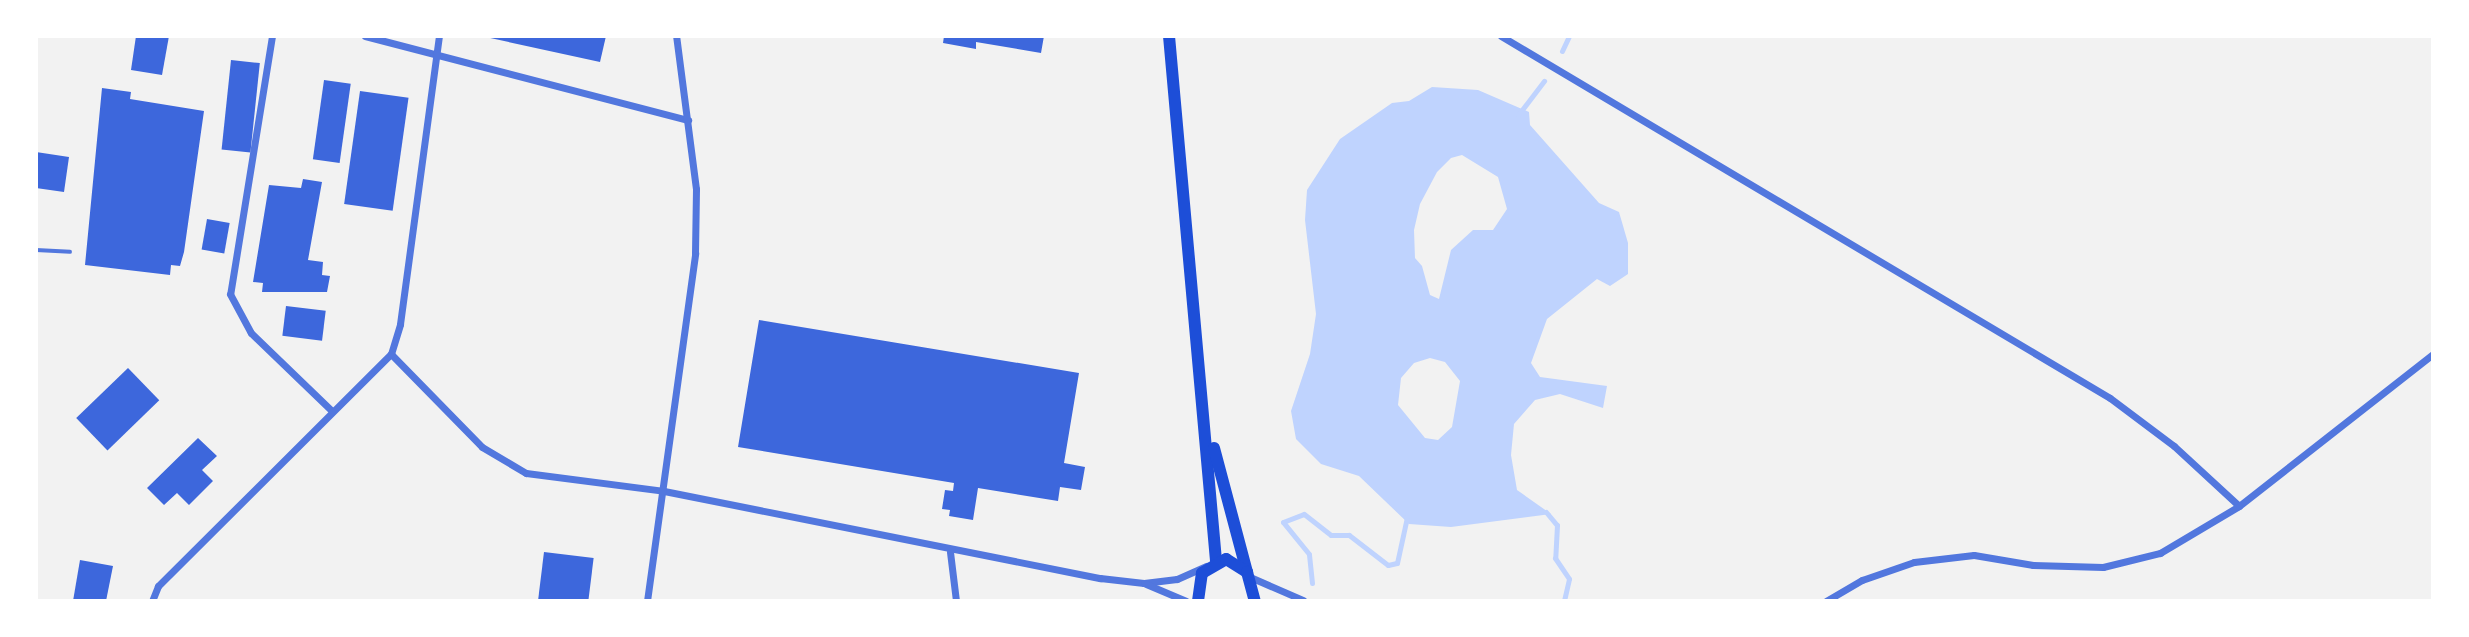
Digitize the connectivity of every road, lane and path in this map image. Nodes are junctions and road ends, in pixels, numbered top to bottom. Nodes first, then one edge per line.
1 (272, 36) edge
2 (365, 36) edge
3 (439, 36) edge
4 (676, 36) edge
5 (1169, 36) edge
6 (1501, 36) edge
7 (436, 57) junction
8 (688, 120) junction
9 (36, 250) edge
10 (70, 252) dead end
11 (391, 354) junction
12 (2433, 354) edge
13 (332, 411) junction
14 (1206, 423) junction
15 (664, 491) junction
16 (2239, 506) junction
17 (950, 552) junction
18 (1212, 563) junction
19 (1249, 574) junction
20 (1144, 583) junction
21 (152, 601) edge
22 (647, 601) edge
23 (956, 601) edge
24 (1186, 601) edge
25 (1198, 601) edge
26 (1255, 601) edge
27 (1301, 601) edge
28 (1315, 601) edge
29 (1826, 601) edge

1 - 13 street
2 - 7 street
3 - 7 street
4 - 8 street
5 - 14 highway
6 - 16 street
7 - 8 street
7 - 11 street
8 - 15 street
9 - 10 lane
11 - 13 street
11 - 15 street
12 - 16 street
13 - 21 street
14 - 18 highway
14 - 19 highway
15 - 17 street
15 - 22 street
16 - 29 street
17 - 20 street
17 - 23 street
18 - 19 highway
18 - 20 street
18 - 25 highway
19 - 26 highway
19 - 27 street
20 - 24 street
27 - 28 street

